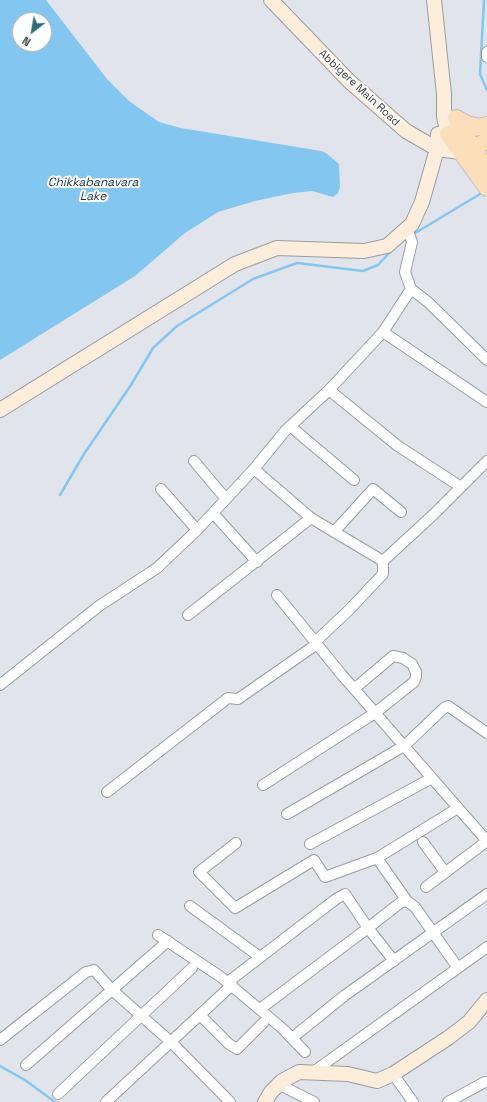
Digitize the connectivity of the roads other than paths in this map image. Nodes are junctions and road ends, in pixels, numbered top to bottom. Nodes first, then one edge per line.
1 (271, 0) edge
2 (434, 0) edge
3 (487, 52) edge
4 (487, 57) edge
5 (451, 130) junction
6 (406, 131) junction
7 (478, 139) edge
8 (437, 149) junction
9 (487, 170) edge
10 (487, 188) edge
11 (409, 233) junction
12 (411, 289) junction
13 (383, 332) junction
14 (487, 360) edge
15 (329, 390) junction
16 (487, 402) edge
17 (0, 410) edge
18 (290, 426) junction
19 (194, 461) dead end
20 (487, 461) edge
21 (254, 470) junction
22 (354, 480) dead end
23 (161, 488) dead end
24 (461, 488) junction
25 (226, 499) junction
26 (401, 512) dead end
27 (213, 513) junction
28 (312, 518) junction
29 (197, 530) junction
30 (334, 532) junction
31 (383, 561) junction
32 (257, 562) junction
33 (277, 596) dead end
34 (188, 615) dead end
35 (316, 643) junction
36 (0, 685) edge
37 (354, 689) junction
38 (375, 713) junction
39 (487, 733) edge
40 (404, 746) junction
41 (432, 778) junction
42 (263, 785) dead end
43 (107, 792) dead end
44 (458, 808) junction
45 (287, 814) dead end
46 (487, 841) edge
47 (423, 842) dead end
48 (236, 843) dead end
49 (310, 844) dead end
50 (377, 858) junction
51 (445, 872) junction
52 (426, 887) dead end
53 (487, 894) edge
54 (407, 901) junction
55 (190, 906) dead end
56 (368, 928) junction
57 (433, 932) junction
58 (158, 935) dead end
59 (168, 941) junction
60 (487, 947) edge
61 (260, 957) junction
62 (394, 961) junction
63 (192, 968) dead end
64 (458, 968) junction
65 (230, 984) junction
66 (112, 990) junction
67 (487, 1000) edge
68 (260, 1009) junction
69 (141, 1015) junction
70 (200, 1015) junction
71 (263, 1023) dead end
72 (292, 1038) junction
73 (0, 1040) edge
74 (171, 1042) junction
75 (305, 1052) dead end
76 (26, 1065) dead end
77 (313, 1072) junction
78 (393, 1074) junction
79 (484, 1082) dead end
80 (278, 1084) junction
81 (58, 1094) dead end
82 (224, 1100) edge
83 (106, 1102) edge
84 (265, 1102) edge
85 (314, 1102) edge
86 (413, 1102) edge
87 (448, 1102) edge

1 - 6 street, Abbigere Main Road
2 - 5 street
3 - 4 street
5 - 6 street
5 - 7 main road
5 - 7 main road
5 - 8 street
6 - 8 street, Abbigere Main Road
7 - 8 street, Abbigere Main Road
7 - 9 main road
7 - 10 main road
8 - 11 street
11 - 12 street
11 - 17 street
12 - 13 street
12 - 14 street
13 - 15 street
13 - 16 street
15 - 18 street
15 - 24 street
18 - 21 street
18 - 22 street
19 - 25 street
20 - 24 street
21 - 25 street
21 - 28 street
23 - 29 street
24 - 31 street
25 - 27 street
26 - 30 street
27 - 29 street
27 - 32 street
28 - 30 street
28 - 32 street
29 - 36 street
30 - 31 street
31 - 35 street
32 - 34 street
33 - 35 street
35 - 37 street
35 - 43 street
37 - 38 street
37 - 38 street
38 - 40 street
38 - 42 street
39 - 40 street
40 - 41 street
40 - 45 street
41 - 44 street
41 - 49 street
44 - 46 street
44 - 50 street
46 - 51 street
47 - 51 street
48 - 50 street
50 - 54 street
51 - 52 street
53 - 57 street
54 - 56 street
54 - 57 street
55 - 61 street
56 - 61 street
56 - 62 street
56 - 68 street
57 - 62 street
57 - 64 street
58 - 59 street
59 - 65 street
59 - 66 street
60 - 64 street
61 - 65 street
62 - 72 street
63 - 69 street
64 - 77 street
65 - 68 street
65 - 70 street
66 - 69 street
66 - 73 street
66 - 76 street
67 - 78 street
68 - 72 street
69 - 74 street
69 - 81 street
70 - 71 street
70 - 74 street
72 - 75 street
74 - 82 street
74 - 83 street
77 - 78 street
77 - 80 street
78 - 86 street
79 - 87 street
80 - 84 street
80 - 85 street

